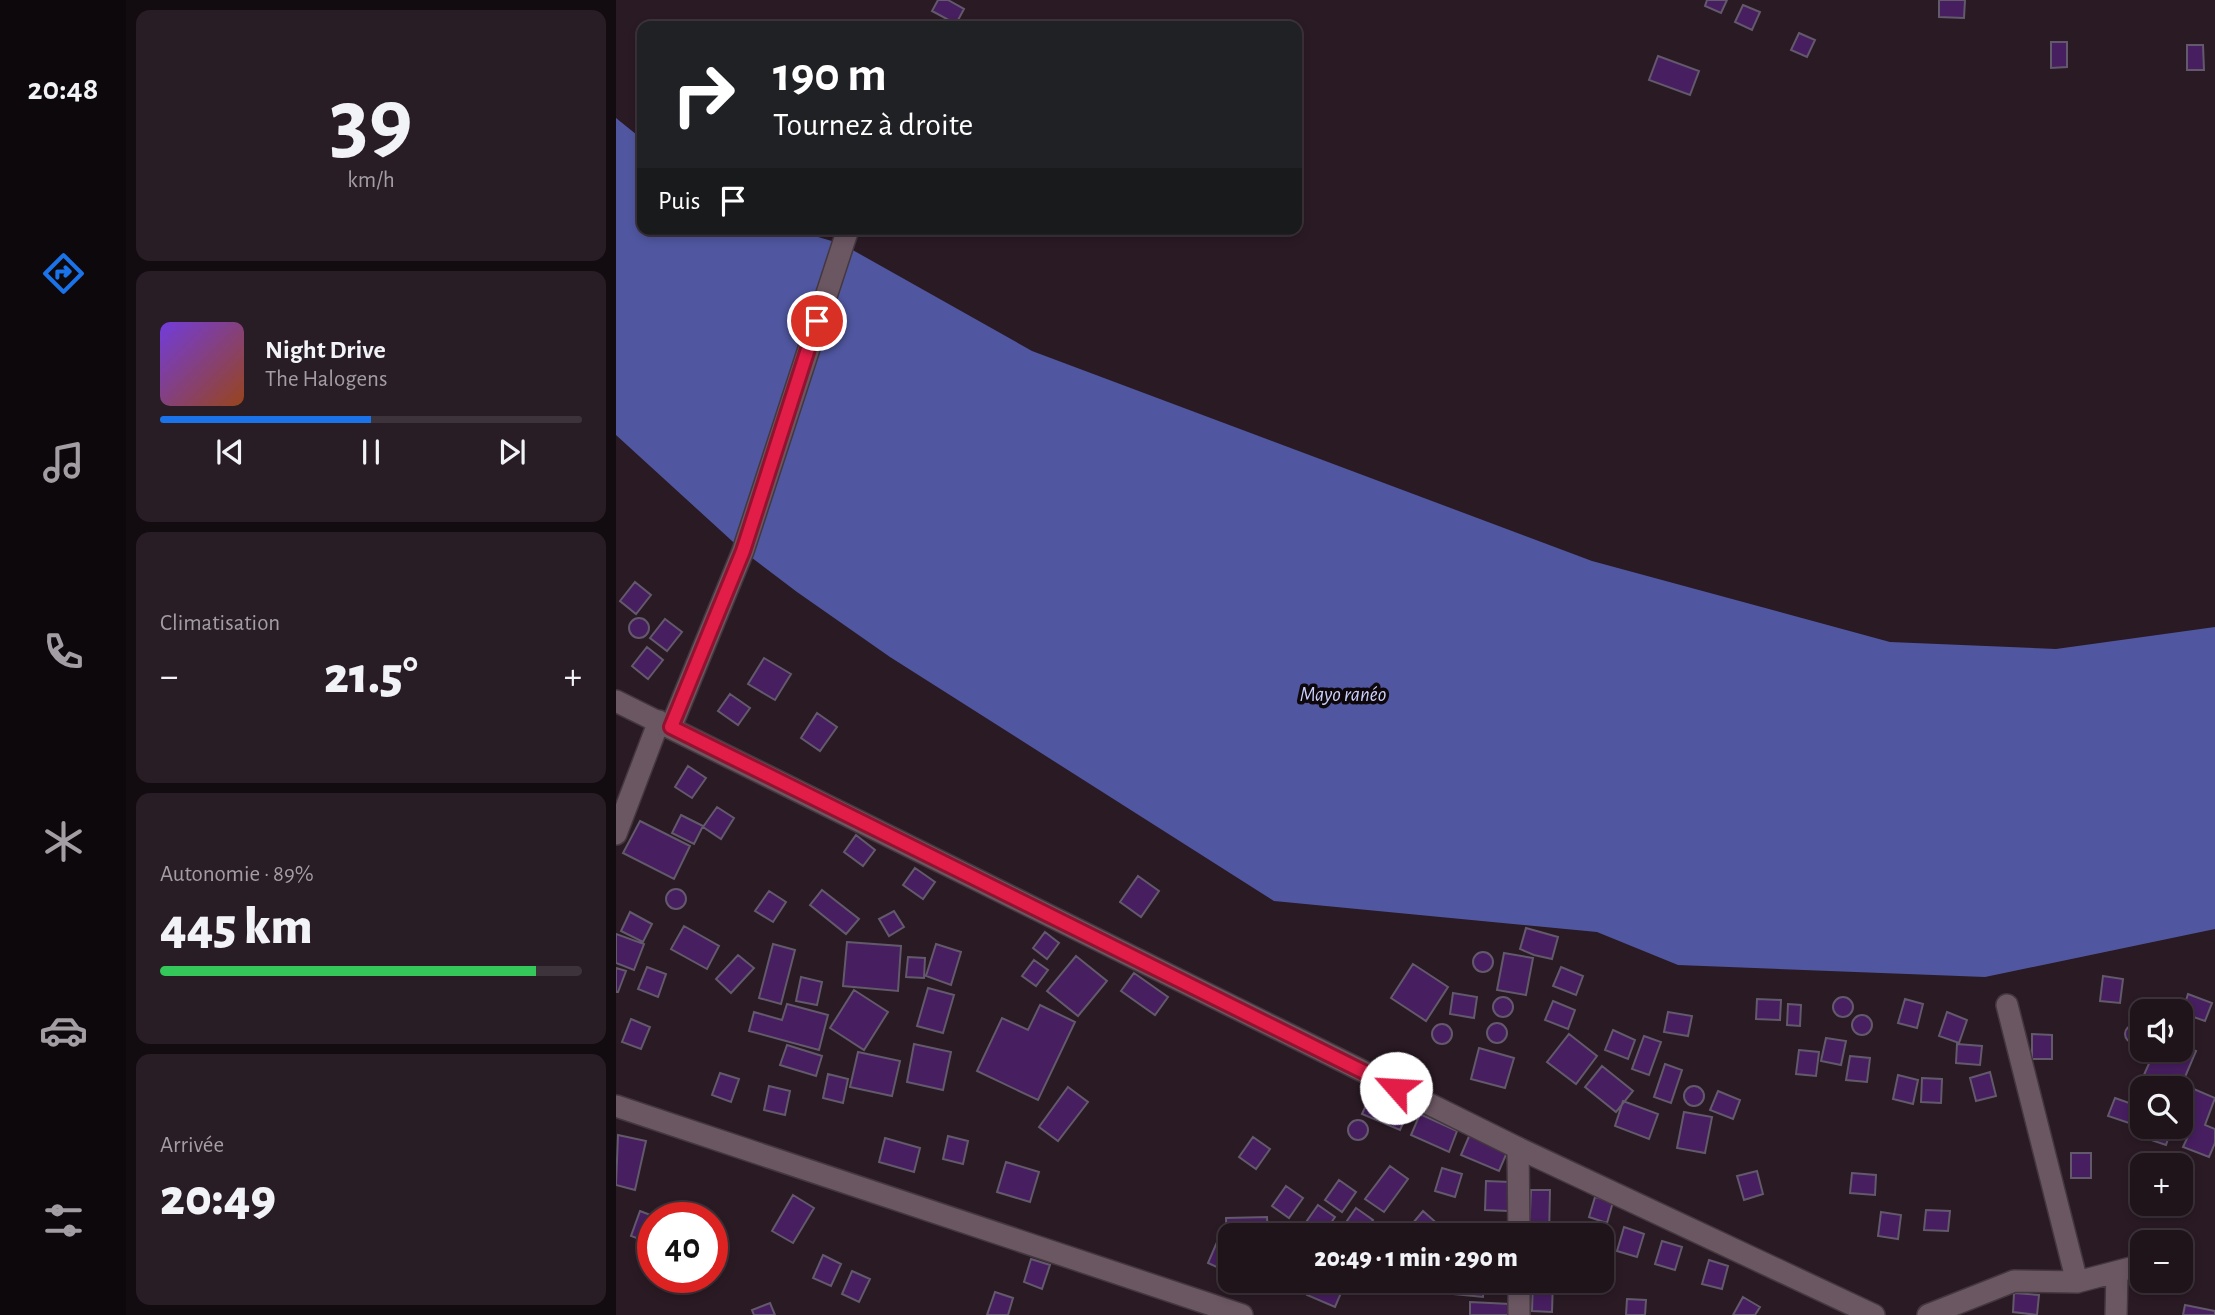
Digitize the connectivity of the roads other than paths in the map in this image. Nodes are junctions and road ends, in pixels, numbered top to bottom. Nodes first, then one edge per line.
1 (846, 235) edge
2 (616, 701) edge
3 (665, 724) junction
4 (616, 834) edge
5 (2007, 1006) dead end
6 (616, 1106) edge
7 (1518, 1148) junction
8 (1518, 1223) edge
9 (2130, 1268) edge
10 (2117, 1272) junction
11 (2077, 1282) junction
12 (1519, 1293) edge
13 (1242, 1315) edge
14 (1519, 1315) edge
15 (1874, 1315) edge
16 (1928, 1315) edge
17 (2116, 1315) edge

1 - 3 street
2 - 3 street
3 - 4 street
3 - 7 street
5 - 11 street
6 - 13 street
7 - 8 street
7 - 15 street
9 - 10 street
10 - 11 street
10 - 17 street
11 - 16 street
12 - 14 street

